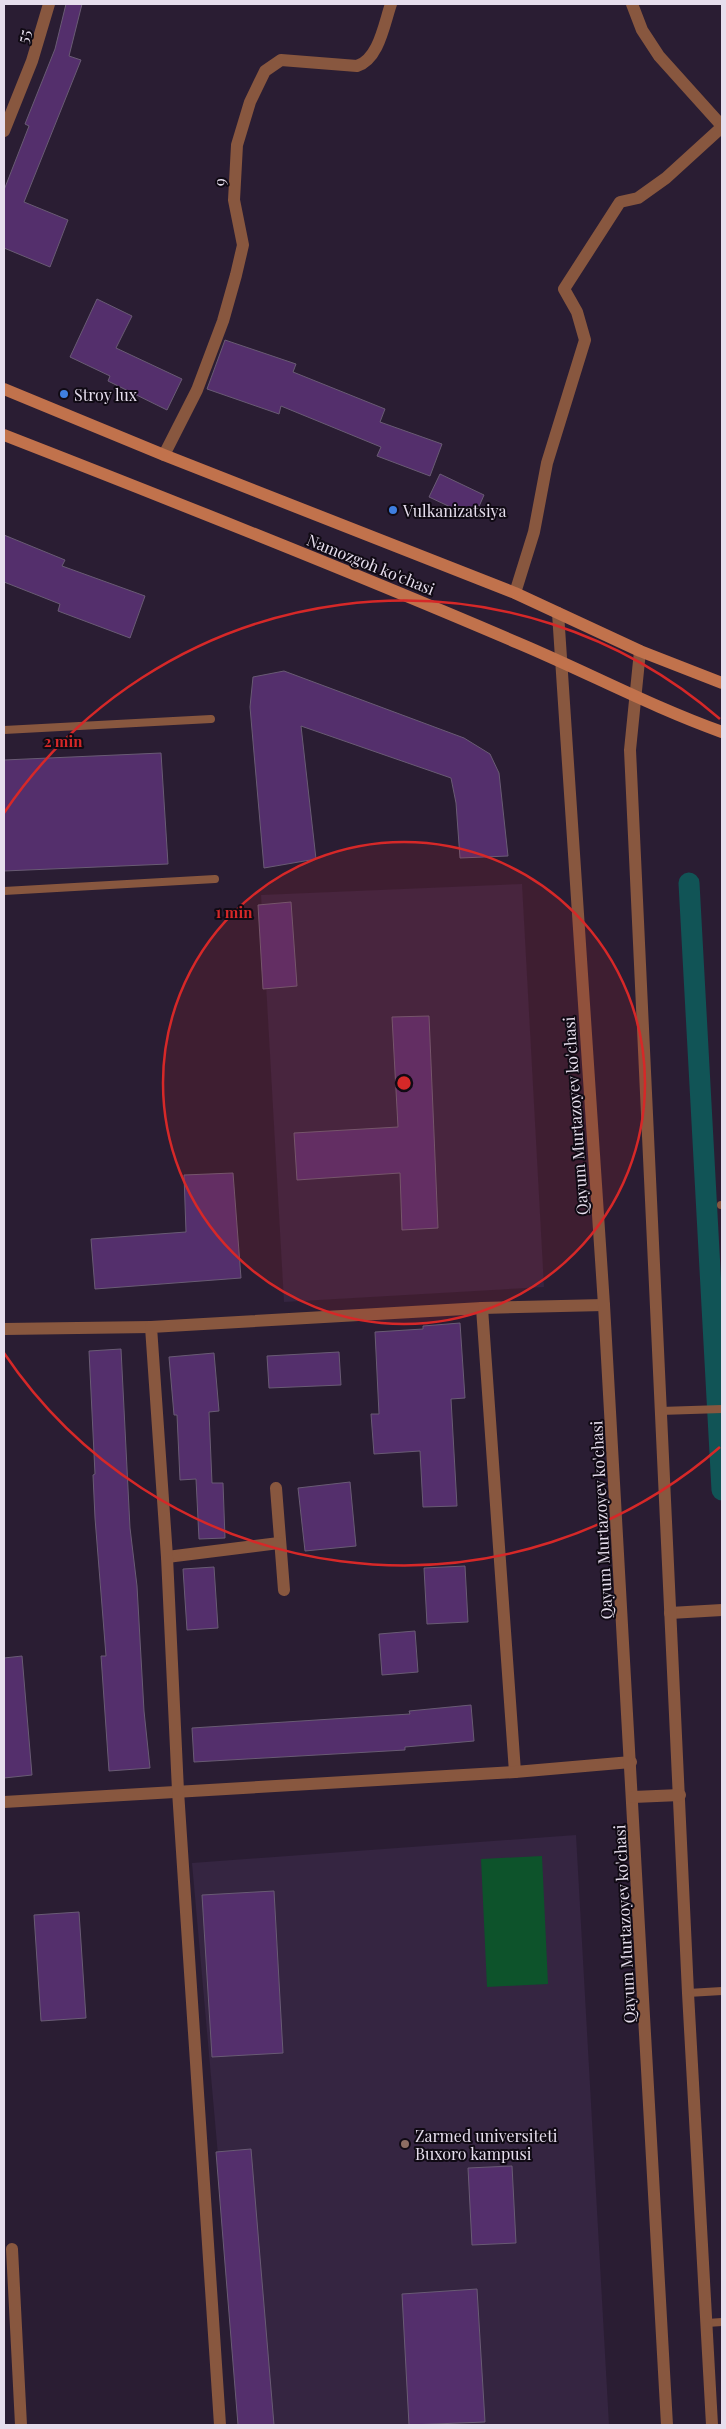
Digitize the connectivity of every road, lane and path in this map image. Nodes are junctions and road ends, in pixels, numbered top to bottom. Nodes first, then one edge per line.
1 (49, 4) edge
2 (391, 4) edge
3 (632, 4) edge
4 (722, 126) edge
5 (4, 132) edge
6 (4, 389) edge
7 (4, 435) edge
8 (164, 455) junction
9 (515, 593) junction
10 (558, 613) junction
11 (640, 651) junction
12 (560, 661) junction
13 (722, 683) edge
14 (636, 696) junction
15 (211, 719) dead end
16 (4, 730) edge
17 (722, 732) edge
18 (215, 879) dead end
19 (4, 891) edge
20 (604, 1306) junction
21 (482, 1308) junction
22 (151, 1326) junction
23 (4, 1329) edge
24 (722, 1409) edge
25 (660, 1410) junction
26 (276, 1488) dead end
27 (279, 1543) junction
28 (167, 1557) junction
29 (284, 1590) dead end
30 (719, 1610) edge
31 (670, 1613) junction
32 (631, 1762) junction
33 (515, 1772) junction
34 (178, 1791) junction
35 (680, 1795) junction
36 (633, 1797) junction
37 (4, 1802) edge
38 (722, 1991) edge
39 (688, 1994) junction
40 (12, 2249) dead end
41 (722, 2322) edge
42 (706, 2323) junction
43 (21, 2425) edge
44 (220, 2425) edge
45 (667, 2425) edge
46 (712, 2425) edge

1 - 5 street, 55
2 - 8 street, 9
3 - 4 street
4 - 9 street
6 - 8 main road, Namozgoh ko'chasi
7 - 12 main road, Namozgoh ko'chasi
8 - 9 main road, Namozgoh ko'chasi
9 - 10 main road, Namozgoh ko'chasi
10 - 11 main road, Namozgoh ko'chasi
10 - 12 street, Qayum Murtazoyev ko'chasi
11 - 13 main road, Namozgoh ko'chasi
11 - 14 street
12 - 14 main road, Namozgoh ko'chasi
12 - 20 street, Qayum Murtazoyev ko'chasi
14 - 17 main road, Namozgoh ko'chasi
14 - 25 street
15 - 16 lane
18 - 19 lane
20 - 21 street
20 - 32 street, Qayum Murtazoyev ko'chasi
21 - 22 street
21 - 33 street
22 - 23 street
22 - 28 street
24 - 25 lane
25 - 31 street
26 - 27 street
27 - 28 street
27 - 29 street
28 - 34 street
30 - 31 street
31 - 35 street
32 - 33 street
32 - 36 street, Qayum Murtazoyev ko'chasi
33 - 34 street
34 - 37 street
34 - 44 street
35 - 36 street
35 - 39 street
36 - 45 street, Qayum Murtazoyev ko'chasi
38 - 39 lane
39 - 42 street
40 - 43 street
41 - 42 lane
42 - 46 street

